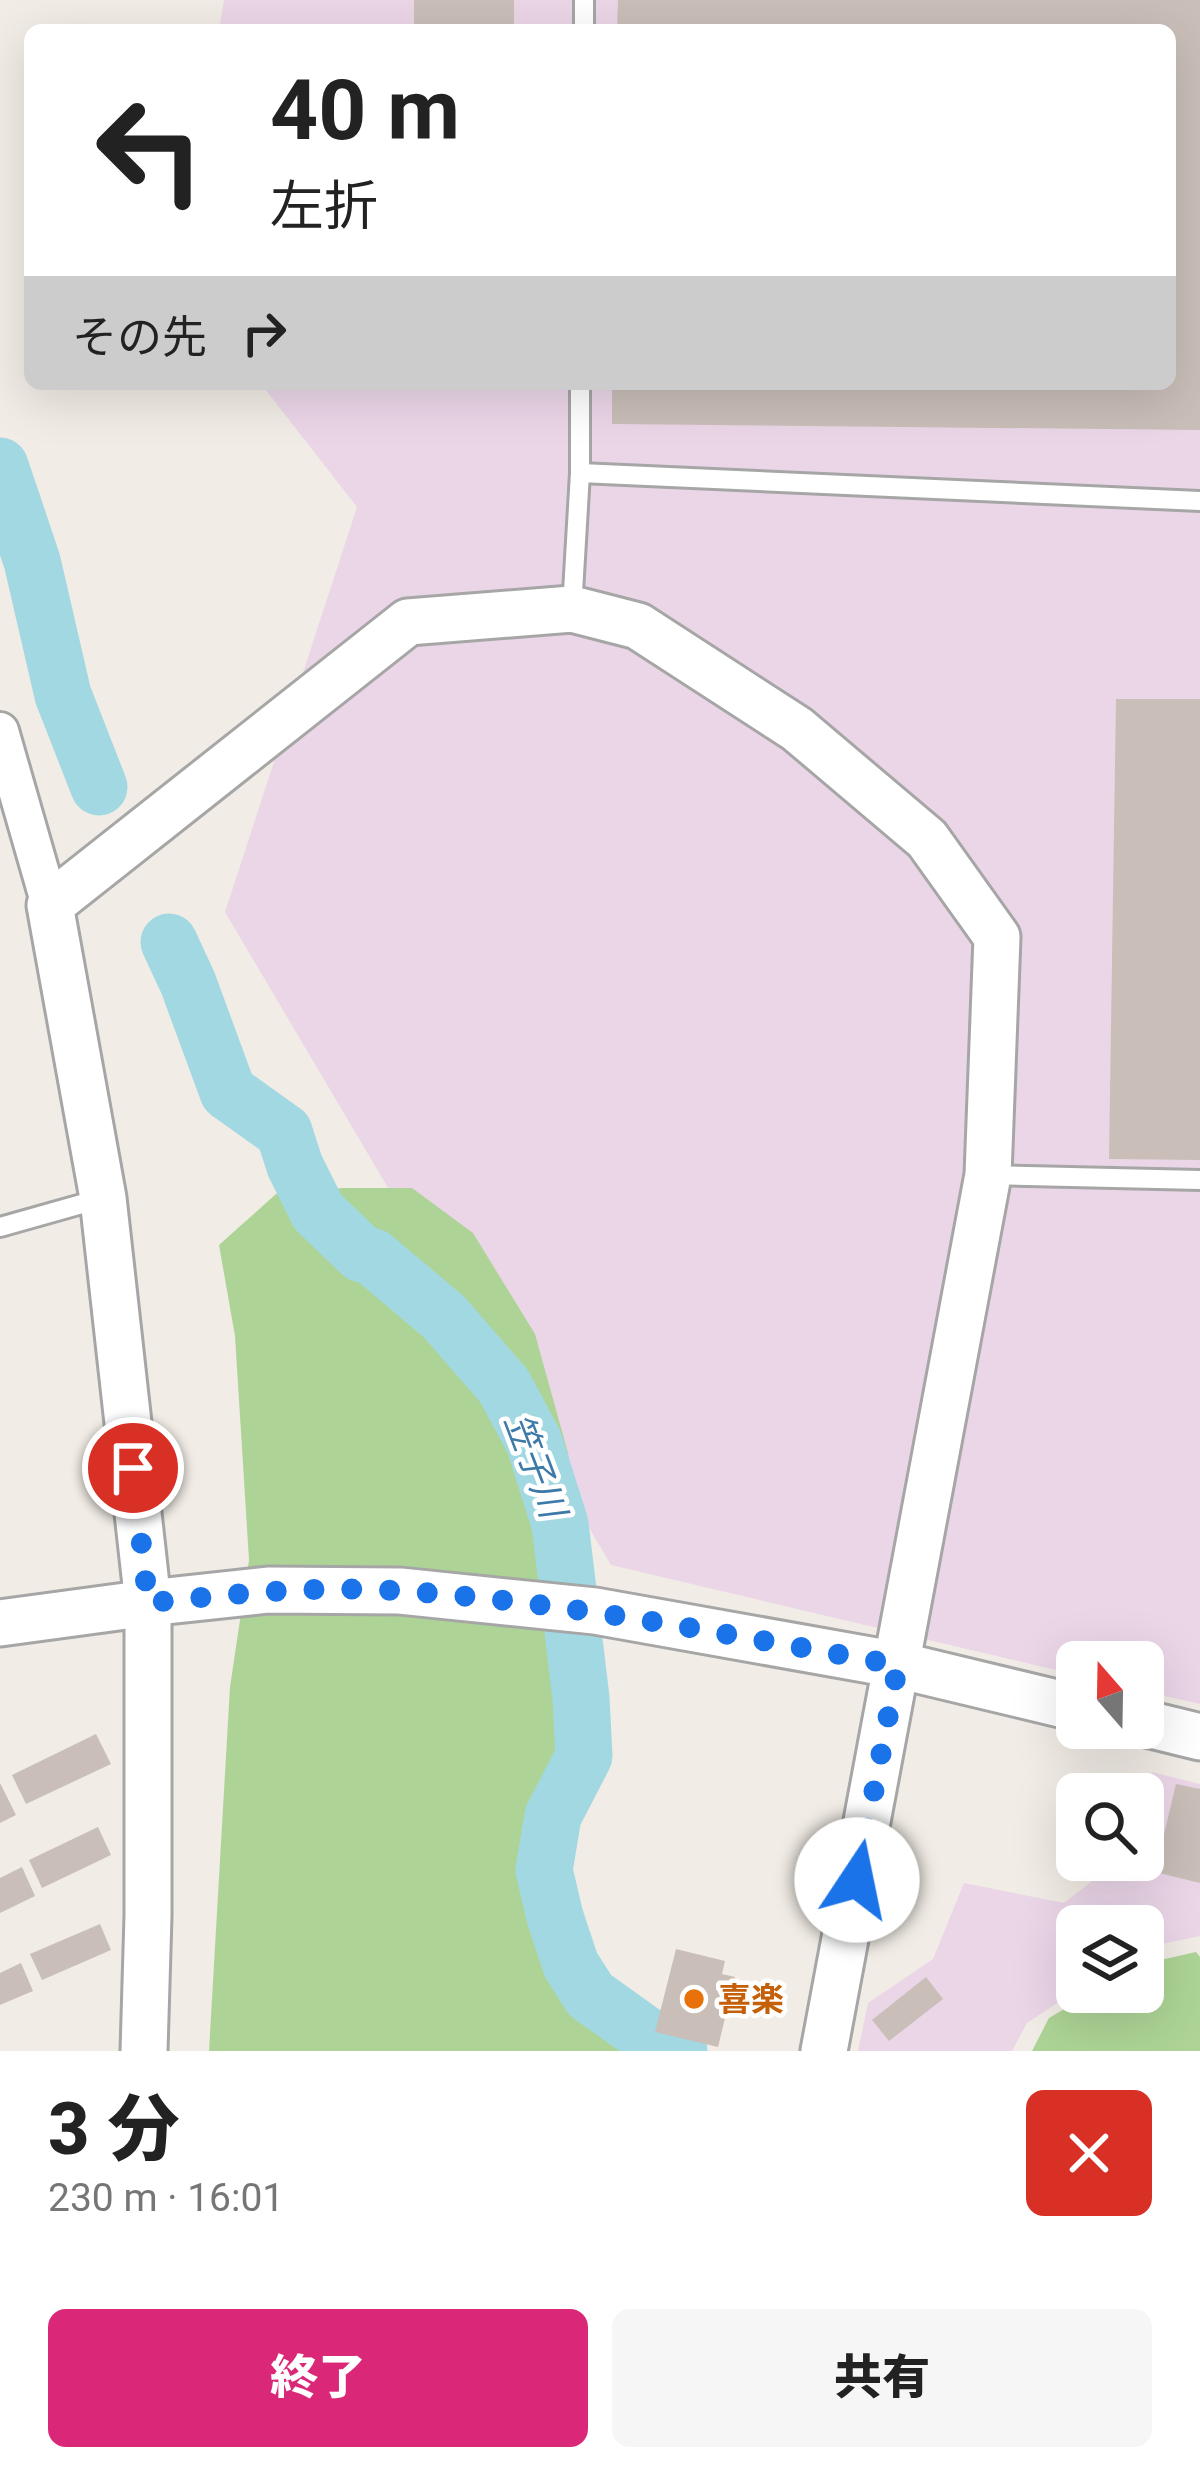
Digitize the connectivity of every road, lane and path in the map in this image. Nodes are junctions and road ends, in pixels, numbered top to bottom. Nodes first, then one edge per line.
1 (580, 390) edge
2 (580, 473) junction
3 (1200, 501) edge
4 (572, 609) junction
5 (0, 731) edge
6 (50, 905) junction
7 (988, 1175) junction
8 (1200, 1180) edge
9 (103, 1198) junction
10 (0, 1226) edge
11 (148, 1603) junction
12 (0, 1623) edge
13 (898, 1665) junction
14 (1056, 1703) edge
15 (1164, 1728) edge
16 (1200, 1736) edge
17 (144, 2051) edge
18 (824, 2051) edge

1 - 2 lane
2 - 3 lane
2 - 4 lane
4 - 6 street
4 - 7 street
5 - 6 street
6 - 9 street
7 - 8 lane
7 - 13 street
9 - 10 lane
9 - 11 street
11 - 12 street
11 - 13 street
11 - 17 street
13 - 14 street
13 - 18 street
15 - 16 street

